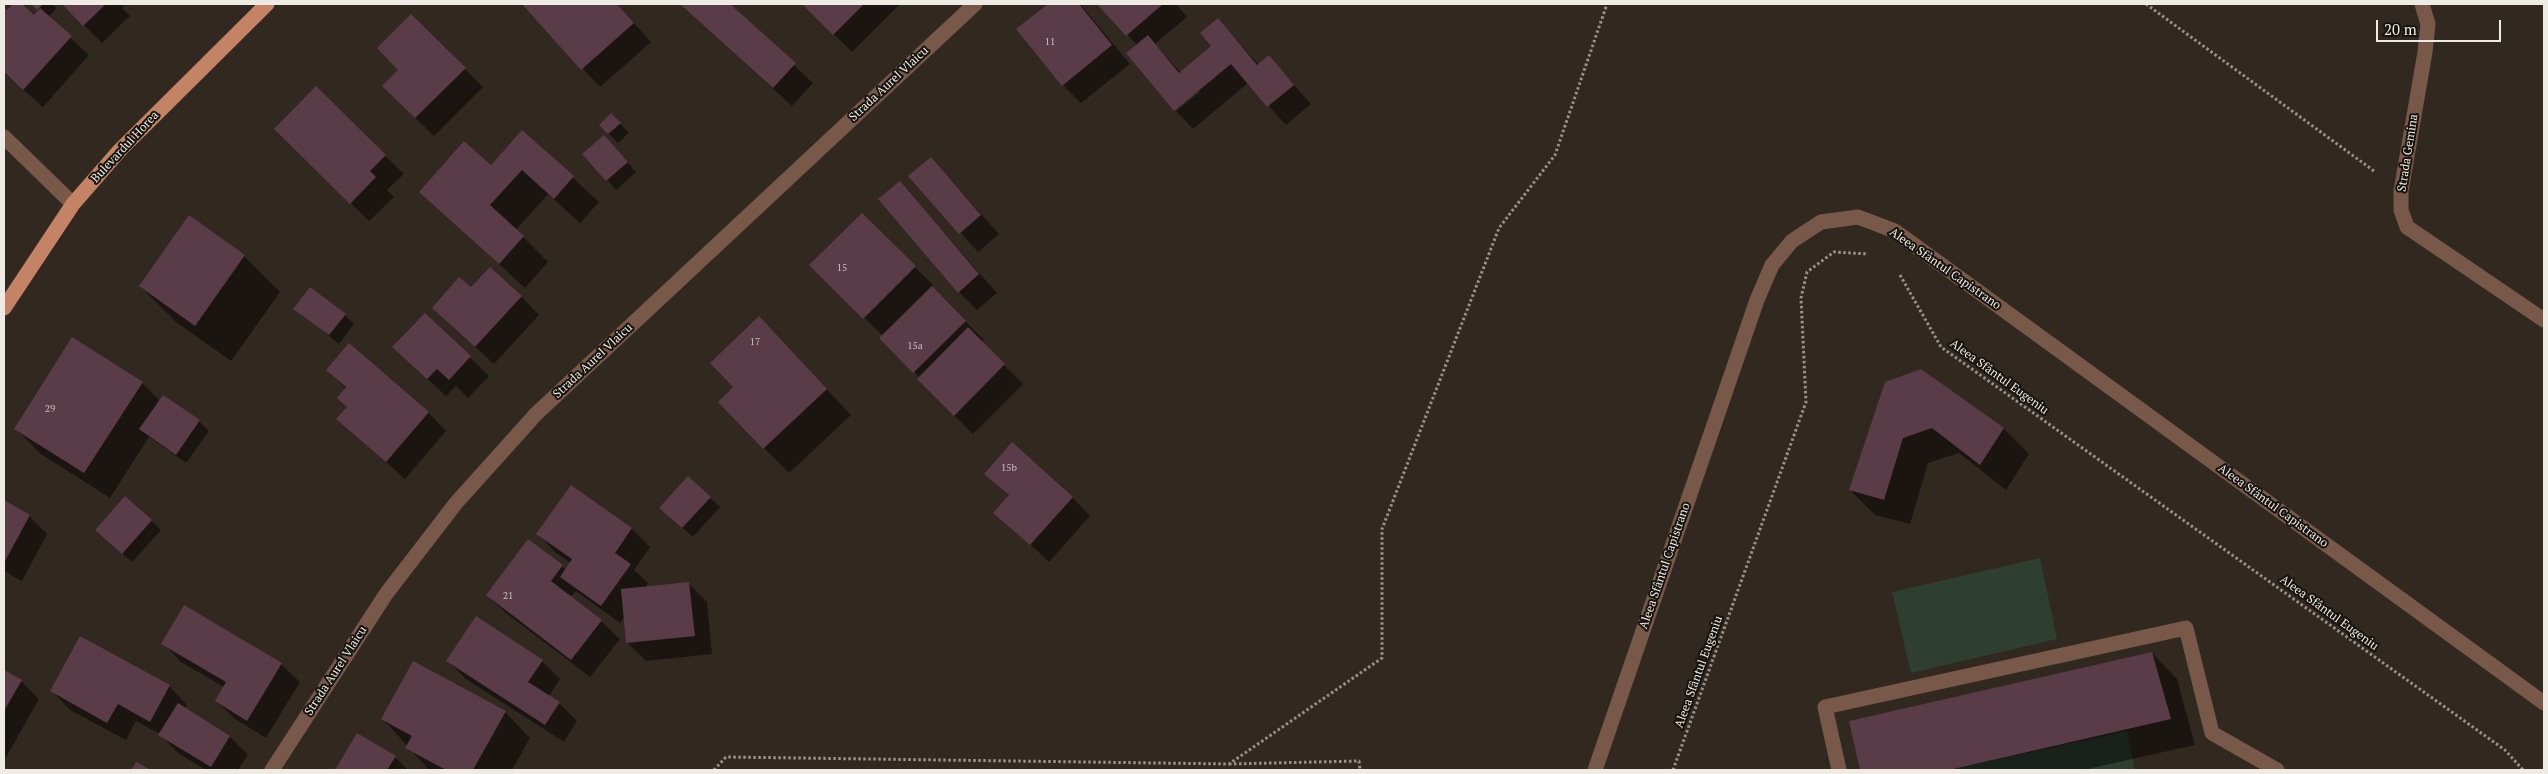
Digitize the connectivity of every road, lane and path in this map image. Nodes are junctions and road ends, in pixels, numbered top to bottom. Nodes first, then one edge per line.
1 (267, 4) edge
2 (975, 4) edge
3 (1607, 4) edge
4 (2146, 4) edge
5 (2422, 4) edge
6 (4, 137) edge
7 (2401, 191) junction
8 (73, 204) junction
9 (1872, 254) dead end
10 (1895, 271) dead end
11 (4, 308) edge
12 (2544, 320) edge
13 (2544, 703) edge
14 (1229, 764) junction
15 (272, 770) edge
16 (714, 770) edge
17 (1360, 770) edge
18 (1595, 770) edge
19 (1673, 770) edge
20 (1839, 770) edge
21 (2277, 770) edge
22 (2523, 770) edge

1 - 8 main road, Bulevardul Horea
2 - 15 street, Strada Aurel Vlaicu
3 - 14 path
4 - 7 path
5 - 7 street, Strada Gemina
6 - 8 street
7 - 12 street, Strada Gemina
8 - 11 main road, Bulevardul Horea
9 - 19 path, Aleea Sfântul Eugeniu
10 - 22 path, Aleea Sfântul Eugeniu
13 - 18 street, Aleea Sfântul Capistrano
14 - 16 path
14 - 17 path
20 - 21 street

